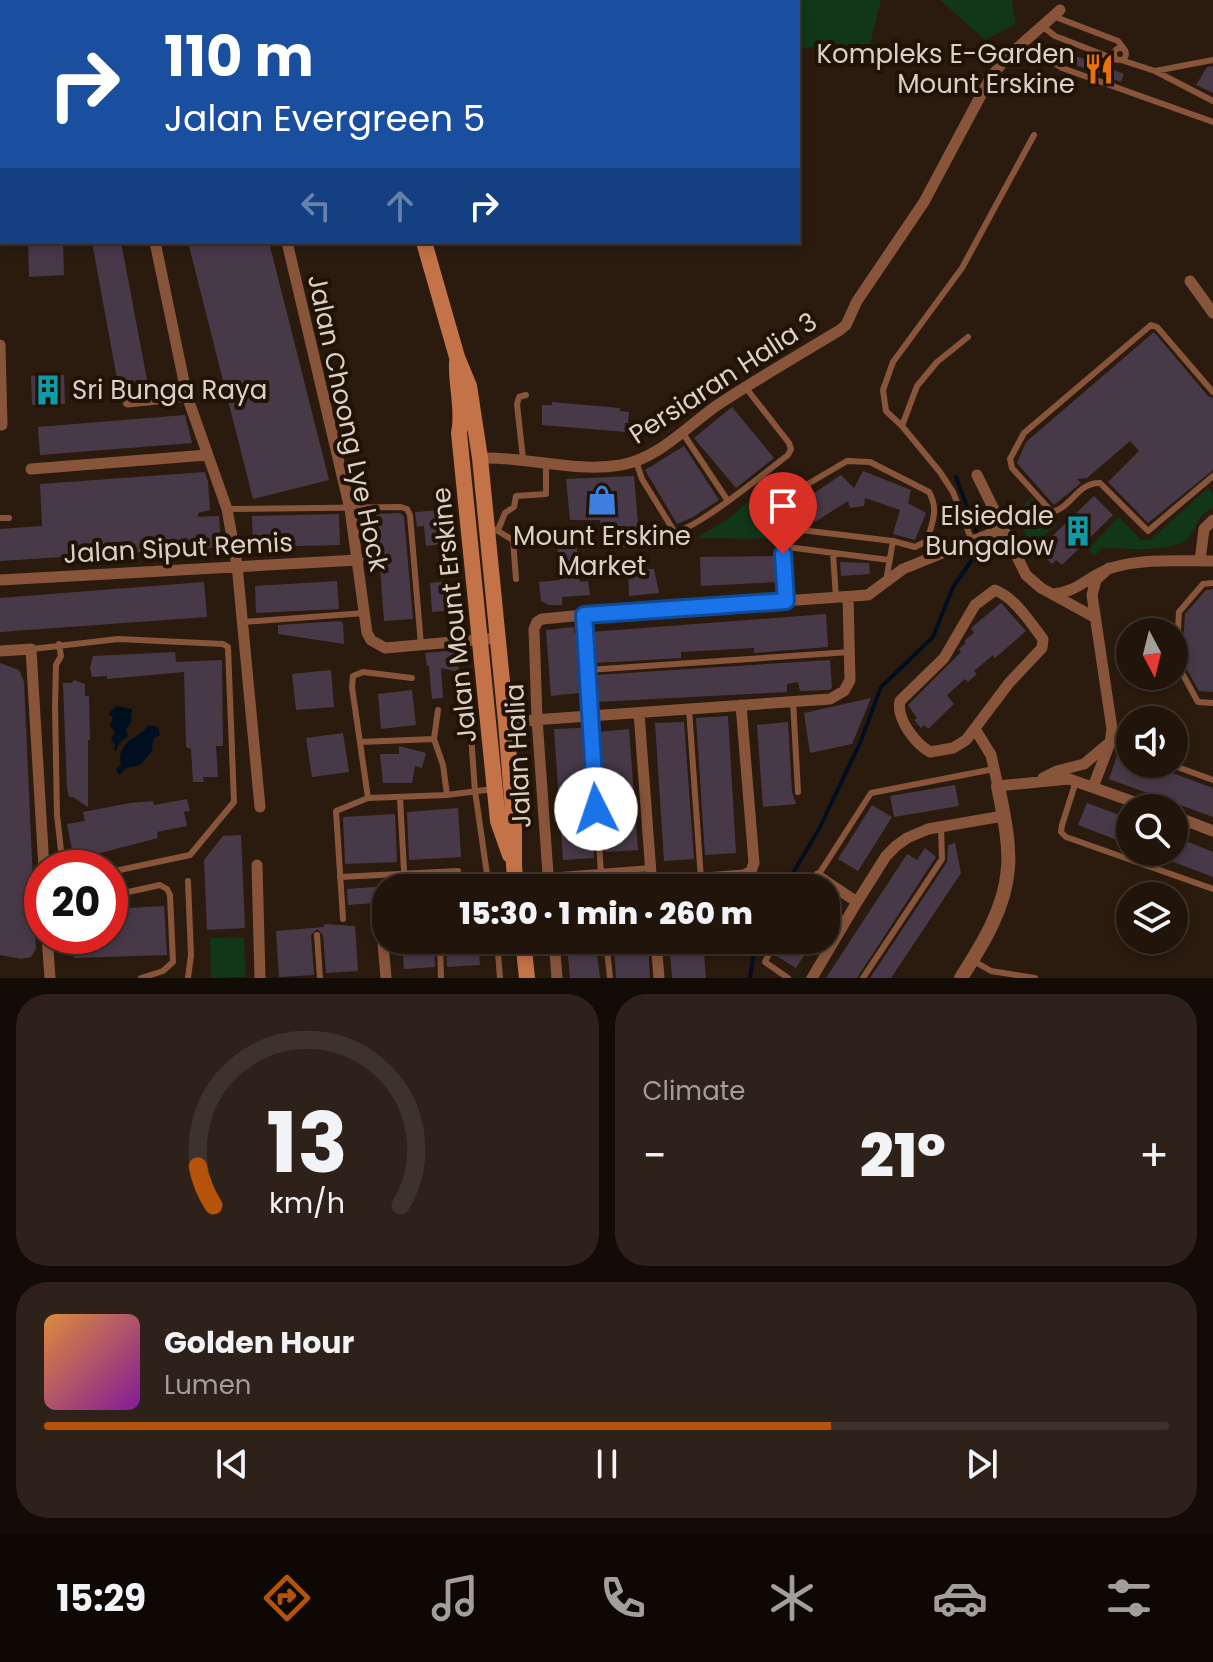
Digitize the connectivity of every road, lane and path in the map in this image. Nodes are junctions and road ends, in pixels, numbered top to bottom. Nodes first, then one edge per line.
1 (1056, 13) joint
2 (1042, 26) junction
3 (1021, 44) junction
4 (1119, 60) junction
5 (1213, 60) edge
6 (1155, 71) junction
7 (1213, 101) edge
8 (1213, 122) edge
9 (1034, 135) dead end
10 (155, 244) edge
11 (287, 244) edge
12 (425, 244) edge
13 (1190, 281) dead end
14 (1213, 313) edge
15 (968, 337) dead end
16 (0, 345) edge
17 (457, 357) junction
18 (746, 388) junction
19 (1213, 392) edge
20 (526, 395) dead end
21 (187, 396) junction
22 (128, 402) dead end
23 (462, 422) junction
24 (1, 425) edge
25 (902, 426) junction
26 (682, 432) junction
27 (207, 455) junction
28 (480, 458) junction
29 (523, 459) junction
30 (636, 461) junction
31 (546, 463) junction
32 (31, 469) dead end
33 (977, 475) dead end
34 (1213, 476) edge
35 (728, 501) junction
36 (227, 509) junction
37 (350, 509) junction
38 (0, 518) edge
39 (9, 518) dead end
40 (1213, 520) edge
41 (1002, 529) junction
42 (487, 531) junction
43 (893, 541) junction
44 (972, 541) junction
45 (787, 547) joint
46 (471, 553) junction
47 (833, 553) junction
48 (358, 560) junction
49 (889, 560) junction
50 (1207, 561) edge
51 (237, 565) junction
52 (1109, 568) junction
53 (516, 579) dead end
54 (0, 580) edge
55 (886, 582) junction
56 (1213, 583) edge
57 (1052, 594) junction
58 (842, 598) junction
59 (786, 601) junction
60 (365, 613) junction
61 (584, 615) junction
62 (1094, 617) junction
63 (243, 622) junction
64 (489, 638) junction
65 (59, 644) junction
66 (421, 645) junction
67 (31, 649) junction
68 (0, 651) edge
69 (850, 652) junction
70 (587, 670) junction
71 (485, 674) junction
72 (412, 678) dead end
73 (467, 679) dead end
74 (793, 701) junction
75 (1213, 703) edge
76 (741, 705) junction
77 (689, 709) junction
78 (438, 710) dead end
79 (639, 713) junction
80 (589, 715) junction
81 (537, 719) junction
82 (506, 722) junction
83 (975, 729) junction
84 (434, 739) junction
85 (360, 742) junction
86 (1110, 743) junction
87 (1116, 745) edge
88 (994, 769) junction
89 (1188, 771) edge
90 (1213, 780) edge
91 (1076, 781) junction
92 (1035, 782) junction
93 (998, 786) junction
94 (1093, 787) junction
95 (503, 788) junction
96 (475, 791) junction
97 (798, 792) dead end
98 (447, 795) junction
99 (1116, 795) edge
100 (368, 798) junction
101 (400, 798) junction
102 (260, 807) dead end
103 (1003, 816) junction
104 (1188, 821) edge
105 (941, 827) junction
106 (1213, 831) edge
107 (43, 850) edge
108 (61, 850) edge
109 (257, 865) dead end
110 (128, 868) edge
111 (651, 868) junction
112 (458, 871) dead end
113 (601, 872) junction
114 (404, 874) joint
115 (487, 874) edge
116 (515, 874) edge
117 (548, 874) edge
118 (591, 874) edge
119 (651, 874) edge
120 (701, 874) edge
121 (746, 874) edge
122 (819, 874) edge
123 (372, 876) edge
124 (340, 877) junction
125 (188, 881) dead end
126 (1213, 889) edge
127 (840, 891) edge
128 (128, 892) edge
129 (857, 902) junction
130 (343, 919) dead end
131 (317, 935) dead end
132 (48, 954) edge
133 (384, 954) edge
134 (440, 954) edge
135 (498, 954) edge
136 (524, 954) edge
137 (555, 954) edge
138 (607, 954) edge
139 (657, 954) edge
140 (769, 954) edge
141 (972, 960) junction
142 (50, 978) edge
143 (141, 978) edge
144 (188, 978) edge
145 (260, 978) edge
146 (320, 978) edge
147 (386, 978) edge
148 (441, 978) edge
149 (500, 978) edge
150 (527, 978) edge
151 (557, 978) edge
152 (610, 978) edge
153 (659, 978) edge
154 (788, 978) edge
155 (812, 978) edge
156 (863, 978) edge
157 (961, 978) edge
158 (1035, 978) edge

1 - 2 street, Persiaran Halia 3
1 - 4 lane
2 - 3 street, Persiaran Halia 3
2 - 4 lane
3 - 8 lane
3 - 18 street, Persiaran Halia 3
4 - 6 lane
5 - 6 lane
6 - 7 lane
9 - 25 lane
10 - 21 street
11 - 37 street, Jalan Choong Lye Hock
12 - 17 main road, Jalan Mount Erskine
13 - 14 street
15 - 25 lane
16 - 24 street
17 - 23 main road, Jalan Mount Erskine
17 - 28 main road, Jalan Mount Erskine
18 - 26 street, Persiaran Halia 3
18 - 35 lane
19 - 34 lane
20 - 29 lane
21 - 22 street
21 - 27 street
23 - 28 main road
23 - 46 main road, Jalan Mount Erskine
25 - 44 lane
26 - 30 street, Persiaran Halia 3
26 - 35 lane
27 - 32 street
27 - 36 street
28 - 29 street, Persiaran Halia 3
28 - 42 main road, Jalan Mount Erskine
29 - 31 street, Persiaran Halia 3
30 - 31 street, Persiaran Halia 3
30 - 35 lane
31 - 42 lane
33 - 41 street
36 - 37 lane
36 - 51 street
37 - 48 street, Jalan Choong Lye Hock
37 - 66 lane
38 - 39 lane
40 - 50 street
41 - 44 street
41 - 57 street
42 - 46 main road
42 - 53 lane
42 - 64 main road, Jalan Mount Erskine
43 - 43 lane
43 - 49 lane
44 - 55 street
45 - 47 lane
45 - 59 street
46 - 64 main road, Jalan Mount Erskine
47 - 49 lane
47 - 58 lane
48 - 51 street, Jalan Siput Remis
48 - 60 street, Jalan Choong Lye Hock
49 - 55 lane
50 - 52 street
51 - 54 street, Jalan Siput Remis
51 - 63 street
52 - 57 street
52 - 62 street
55 - 58 street
56 - 75 lane
57 - 62 street
58 - 59 street
58 - 69 street
59 - 61 street
60 - 63 lane
60 - 66 street, Jalan Choong Lye Hock
61 - 70 lane
61 - 81 street, Jalan Halia
62 - 86 street
63 - 102 street
64 - 66 street
64 - 71 main road, Jalan Mount Erskine
64 - 82 main road, Jalan Mount Erskine
65 - 67 lane
65 - 108 lane
65 - 110 lane
67 - 68 street
67 - 107 street
69 - 70 lane
69 - 74 street
70 - 80 lane
71 - 82 main road
71 - 95 main road, Jalan Mount Erskine
72 - 85 lane
73 - 96 lane
74 - 76 street
74 - 97 lane
76 - 77 street
76 - 121 street
77 - 79 street
77 - 120 lane
78 - 84 lane
79 - 80 street
79 - 111 street
80 - 81 street
80 - 113 lane
81 - 82 street
81 - 117 street, Jalan Halia
82 - 95 main road
83 - 83 street
83 - 88 street
84 - 85 lane
84 - 98 lane
85 - 100 lane
86 - 87 lane
86 - 92 street
86 - 94 street
88 - 93 street
88 - 122 lane
89 - 90 lane
91 - 92 street
91 - 94 street
91 - 126 lane
92 - 93 street
93 - 103 street
94 - 99 street
95 - 96 lane
95 - 116 main road, Jalan Mount Erskine
96 - 98 lane
96 - 115 lane
98 - 101 lane
100 - 101 lane
100 - 124 lane
101 - 114 lane
103 - 105 street
103 - 141 street
104 - 106 street
105 - 129 street
105 - 156 lane
109 - 145 street
111 - 113 lane
111 - 119 street
112 - 114 lane
113 - 118 lane
123 - 124 lane
124 - 130 lane
125 - 144 lane
127 - 129 street
128 - 143 lane
129 - 155 street
131 - 146 lane
132 - 142 street
133 - 147 street
134 - 148 lane
135 - 149 lane
136 - 150 main road
137 - 151 street
138 - 152 lane
139 - 153 street
140 - 154 lane
141 - 157 street
141 - 158 lane

